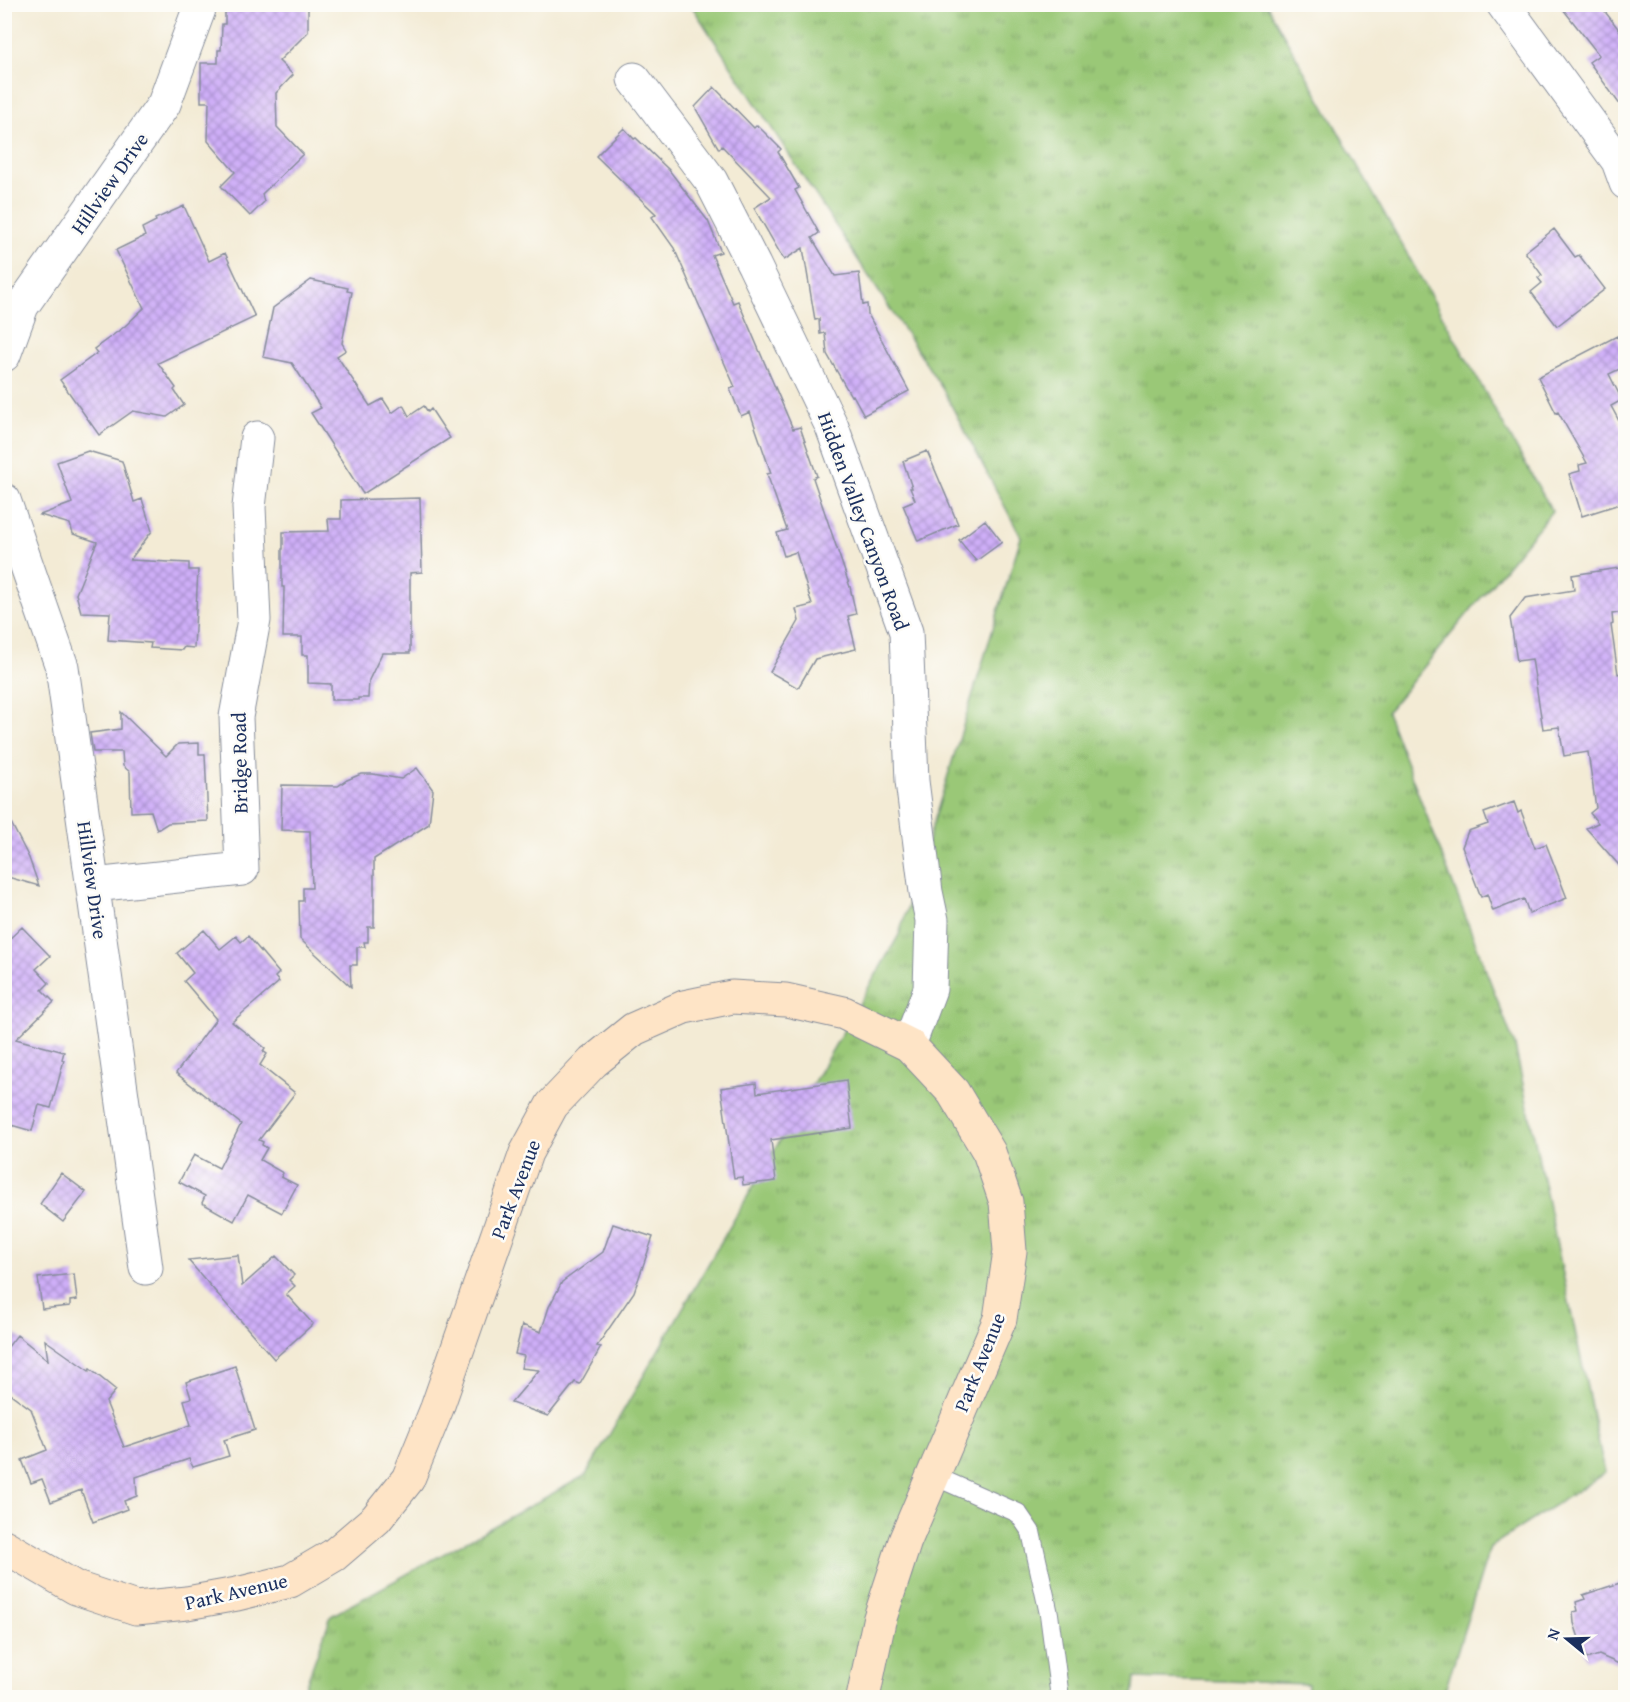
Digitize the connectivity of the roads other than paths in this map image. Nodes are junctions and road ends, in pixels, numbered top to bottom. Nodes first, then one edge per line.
1 (201, 4) edge
2 (1503, 4) edge
3 (634, 79) dead end
4 (1626, 183) edge
5 (4, 355) edge
6 (257, 438) dead end
7 (4, 500) edge
8 (94, 885) junction
9 (909, 1045) junction
10 (146, 1268) dead end
11 (932, 1475) junction
12 (4, 1546) edge
13 (863, 1698) edge
14 (1060, 1698) edge

1 - 5 street, Hillview Drive
2 - 4 street
3 - 9 street, Hidden Valley Canyon Road
6 - 8 street, Bridge Road
7 - 8 street, Hillview Drive
8 - 10 street, Hillview Drive
9 - 11 main road, Park Avenue
9 - 12 main road, Park Avenue
11 - 13 main road, Park Avenue
11 - 14 lane

